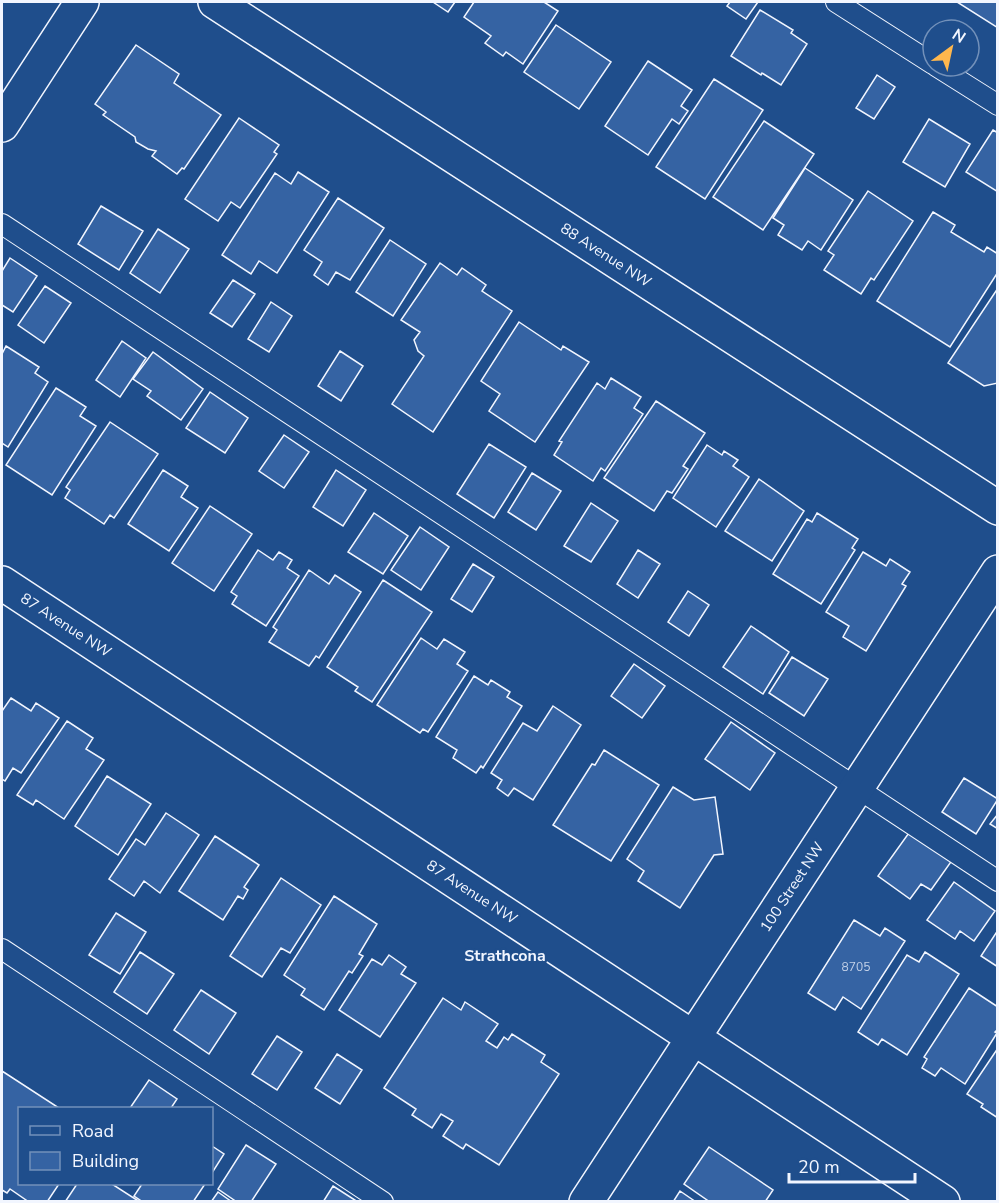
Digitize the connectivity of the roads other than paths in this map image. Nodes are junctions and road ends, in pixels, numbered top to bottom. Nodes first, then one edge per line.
1 (82, 2) edge
2 (215, 2) edge
3 (836, 2) edge
4 (921, 56) edge
5 (955, 78) edge
6 (998, 105) edge
7 (2, 125) edge
8 (2, 224) edge
9 (998, 508) edge
10 (998, 572) edge
11 (2, 583) edge
12 (856, 788) junction
13 (998, 881) edge
14 (2, 949) edge
15 (694, 1037) junction
16 (383, 1202) edge
17 (586, 1202) edge
18 (943, 1202) edge

1 - 7 street
2 - 9 street, 88 Avenue NW
3 - 4 lane
5 - 6 lane
8 - 12 lane
10 - 12 street, 100 Street NW
11 - 15 street, 87 Avenue NW
12 - 13 lane
12 - 15 street, 100 Street NW
14 - 16 lane
15 - 17 street, 100 Street NW
15 - 18 street, 87 Avenue NW

